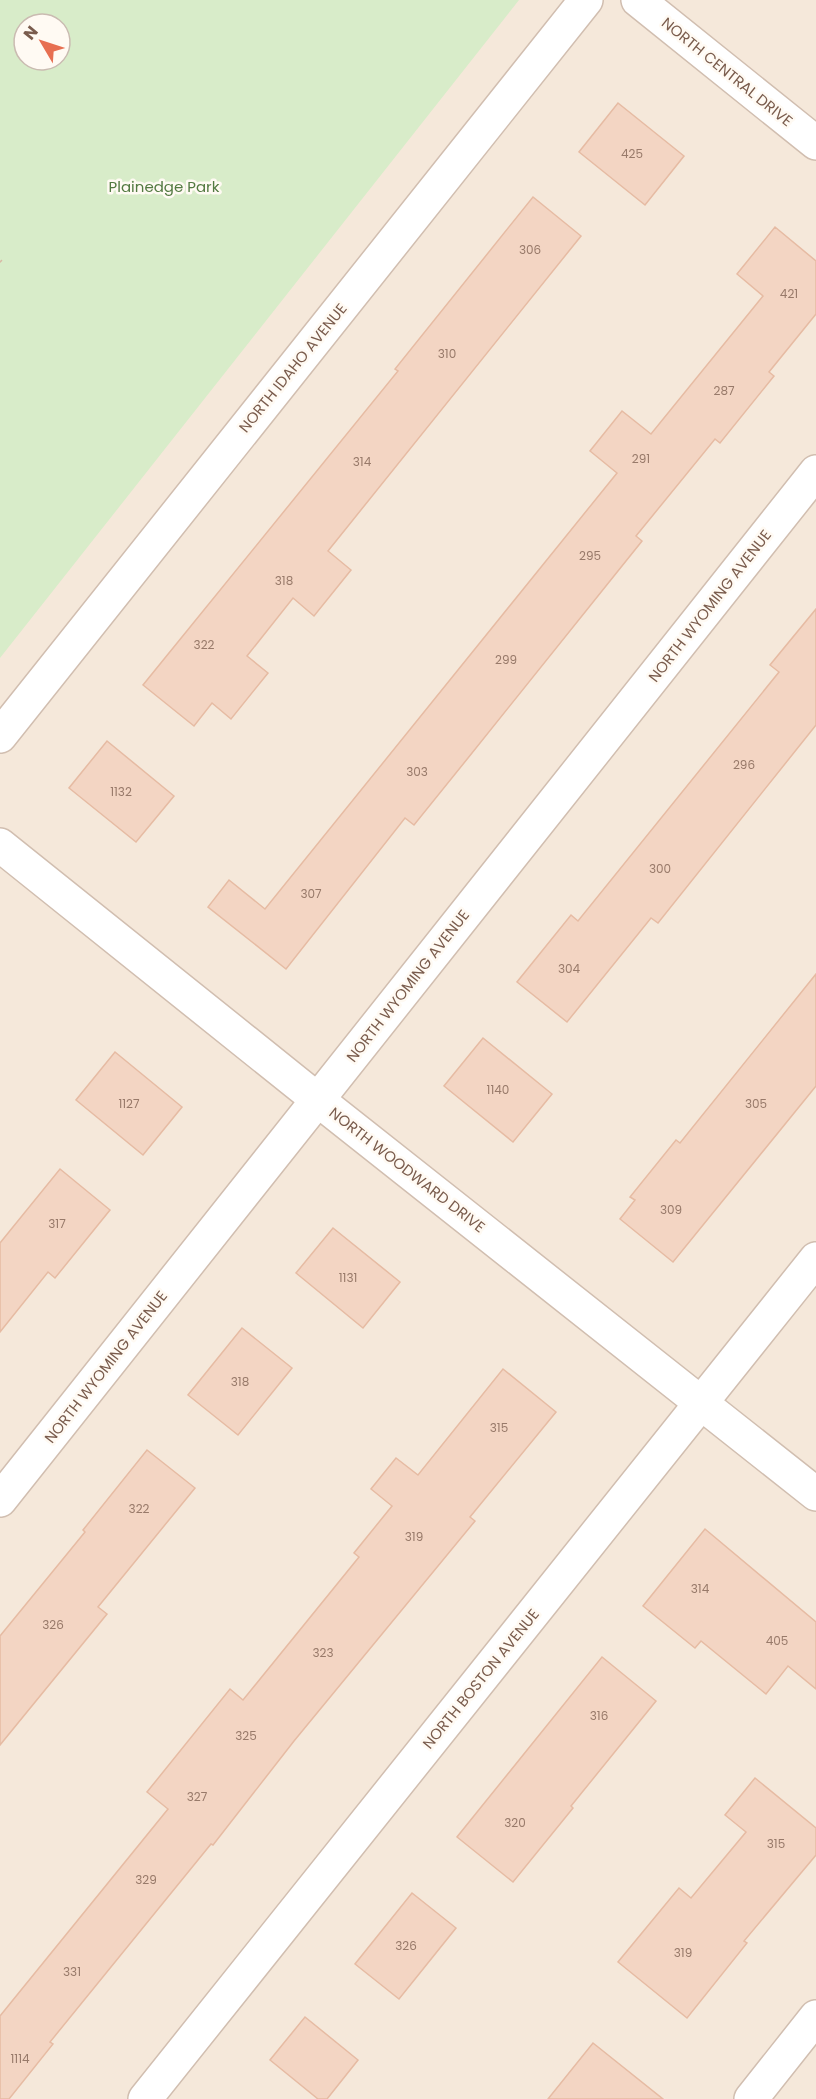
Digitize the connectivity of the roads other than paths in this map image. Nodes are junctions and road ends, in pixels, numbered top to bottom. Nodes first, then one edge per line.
1 (586, 0) edge
2 (638, 0) edge
3 (816, 143) edge
4 (816, 472) edge
5 (0, 736) edge
6 (0, 845) edge
7 (318, 1100) junction
8 (816, 1259) edge
9 (701, 1403) junction
10 (816, 1494) edge
11 (0, 1500) edge
12 (816, 2017) edge
13 (145, 2099) edge
14 (751, 2099) edge

1 - 5 street, NORTH IDAHO AVENUE
2 - 3 street, NORTH CENTRAL DRIVE
4 - 7 street, NORTH WYOMING AVENUE
6 - 7 street, NORTH WOODWARD DRIVE
7 - 9 street, NORTH WOODWARD DRIVE
7 - 11 street, NORTH WYOMING AVENUE
8 - 9 street, NORTH BOSTON AVENUE
9 - 10 street, NORTH WOODWARD DRIVE
9 - 13 street, NORTH BOSTON AVENUE
12 - 14 street

